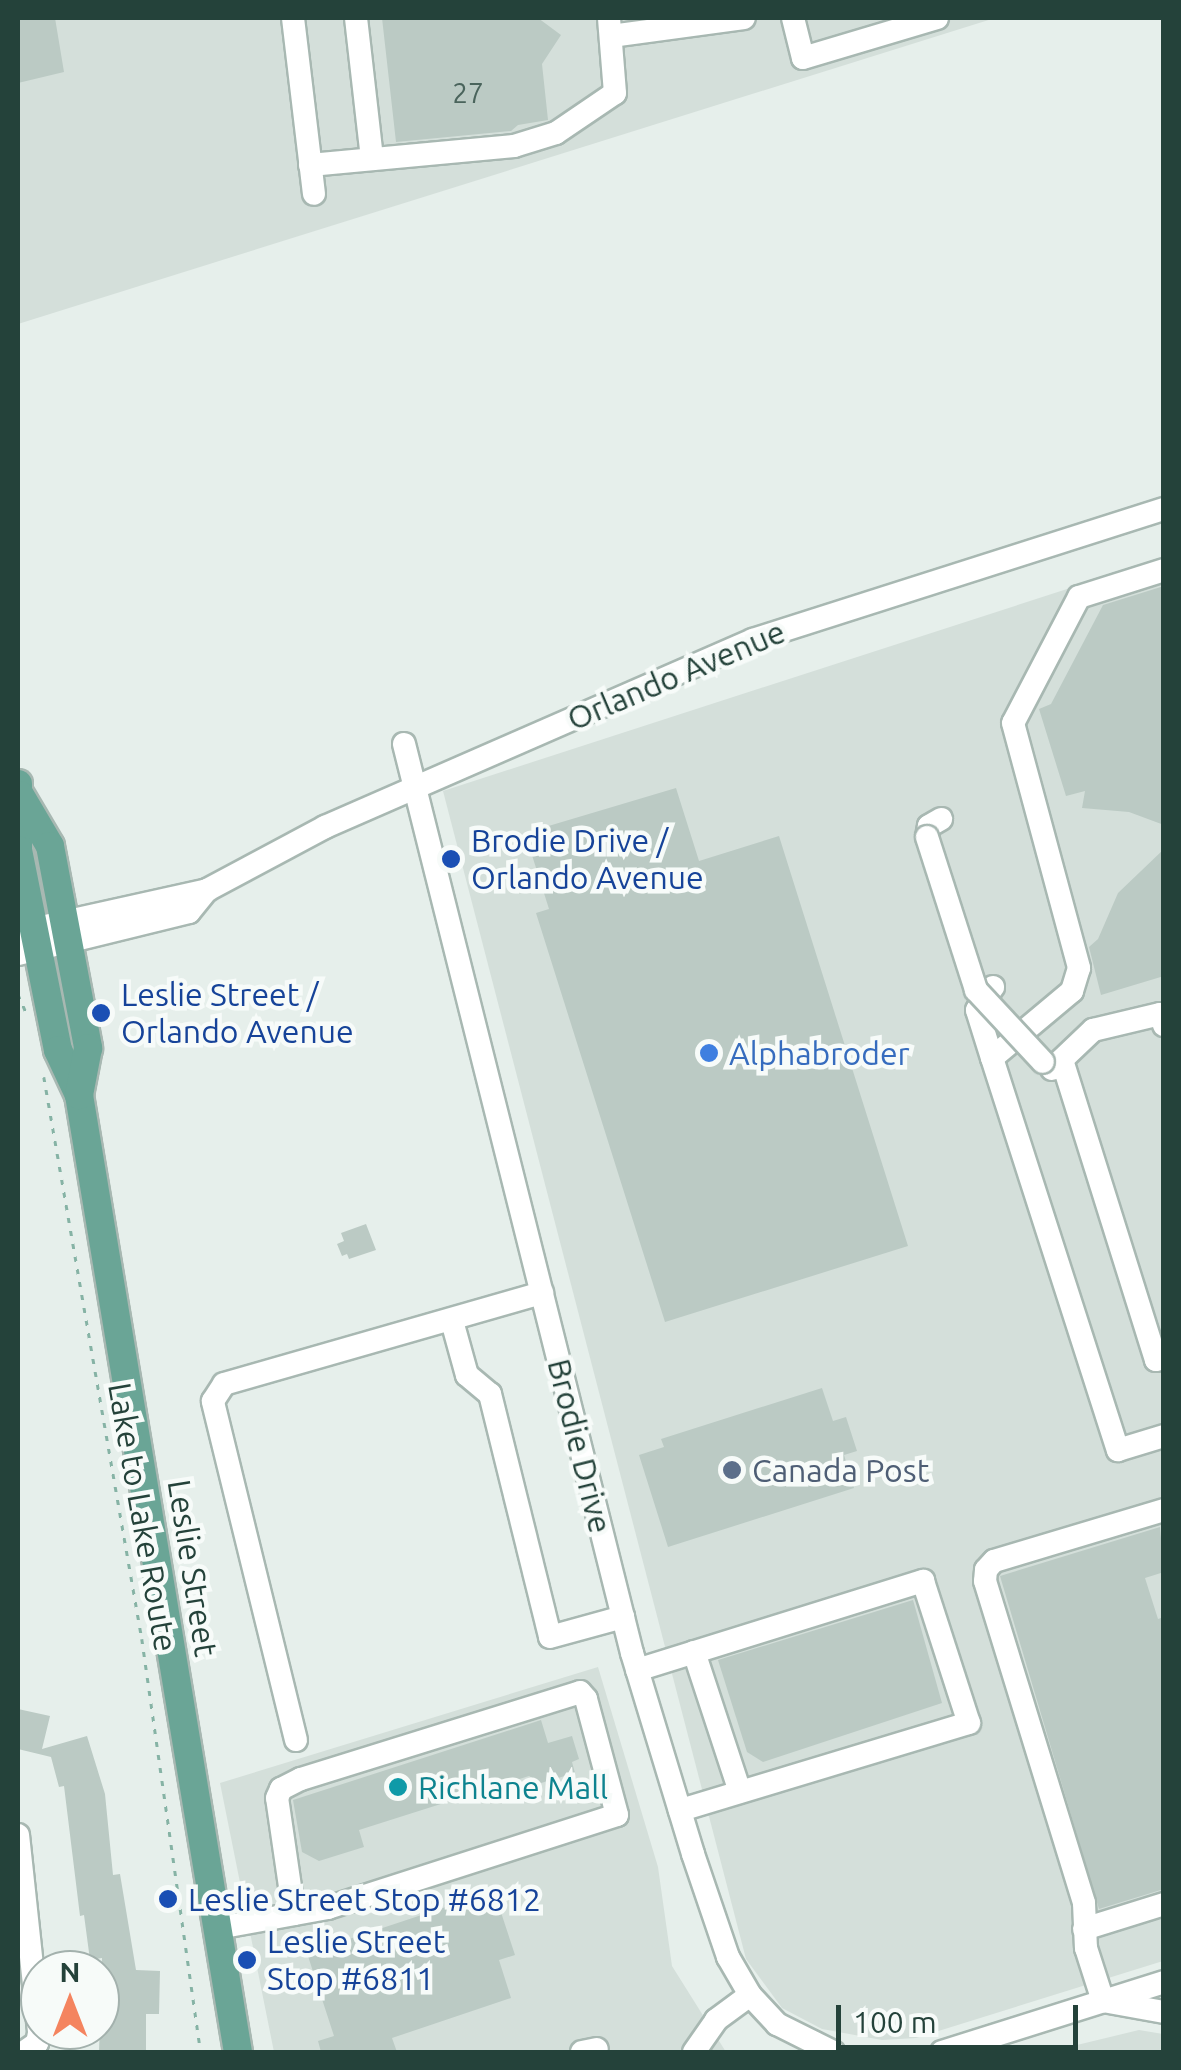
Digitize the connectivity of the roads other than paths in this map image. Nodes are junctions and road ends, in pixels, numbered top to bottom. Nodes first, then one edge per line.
1 (293, 18) edge
2 (356, 18) edge
3 (744, 18) edge
4 (792, 18) edge
5 (937, 18) edge
6 (610, 27) edge
7 (372, 159) junction
8 (310, 165) junction
9 (314, 194) dead end
10 (1164, 509) edge
11 (1164, 570) edge
12 (404, 744) dead end
13 (415, 787) junction
14 (18, 789) edge
15 (934, 828) dead end
16 (67, 934) junction
17 (28, 941) edge
18 (993, 987) dead end
19 (1164, 1026) edge
20 (1000, 1052) junction
21 (1052, 1061) junction
22 (80, 1094) junction
23 (542, 1293) junction
24 (452, 1321) junction
25 (1164, 1358) edge
26 (1164, 1436) edge
27 (1164, 1510) edge
28 (623, 1617) junction
29 (694, 1652) junction
30 (637, 1670) junction
31 (296, 1740) dead end
32 (740, 1792) junction
33 (680, 1810) junction
34 (18, 1836) edge
35 (1164, 1904) edge
36 (294, 1914) junction
37 (218, 1928) junction
38 (1084, 1929) junction
39 (1164, 1982) edge
40 (750, 1994) junction
41 (1102, 2001) junction
42 (1164, 2012) edge
43 (823, 2051) edge
44 (24, 2052) edge
45 (238, 2052) edge
46 (694, 2052) edge
47 (942, 2052) edge

1 - 8 street
2 - 7 street
3 - 6 street
4 - 5 street
6 - 7 street
7 - 8 street
8 - 9 street
10 - 13 street, Orlando Avenue
11 - 20 street
12 - 13 street, Brodie Drive
13 - 16 street, Orlando Avenue
13 - 23 street, Brodie Drive
14 - 16 main road, Leslie Street
14 - 17 main road, Leslie Street
15 - 21 street, bridge
16 - 17 street, Orlando Avenue
16 - 22 main road, Leslie Street
17 - 22 main road, Leslie Street
18 - 20 street
19 - 21 street
20 - 26 street
21 - 25 street
22 - 37 main road, Leslie Street
23 - 24 street
23 - 28 street, Brodie Drive
24 - 28 street
24 - 31 street
27 - 38 street
28 - 30 street, Brodie Drive
29 - 30 street
29 - 32 street
29 - 32 street
30 - 33 street, Brodie Drive
32 - 33 street
33 - 40 street, Brodie Drive
34 - 44 street
35 - 38 street
36 - 36 street
36 - 37 street
37 - 45 main road, Leslie Street
38 - 41 street
39 - 41 street
40 - 43 street, Brodie Drive
40 - 46 street
41 - 42 street
41 - 47 street

